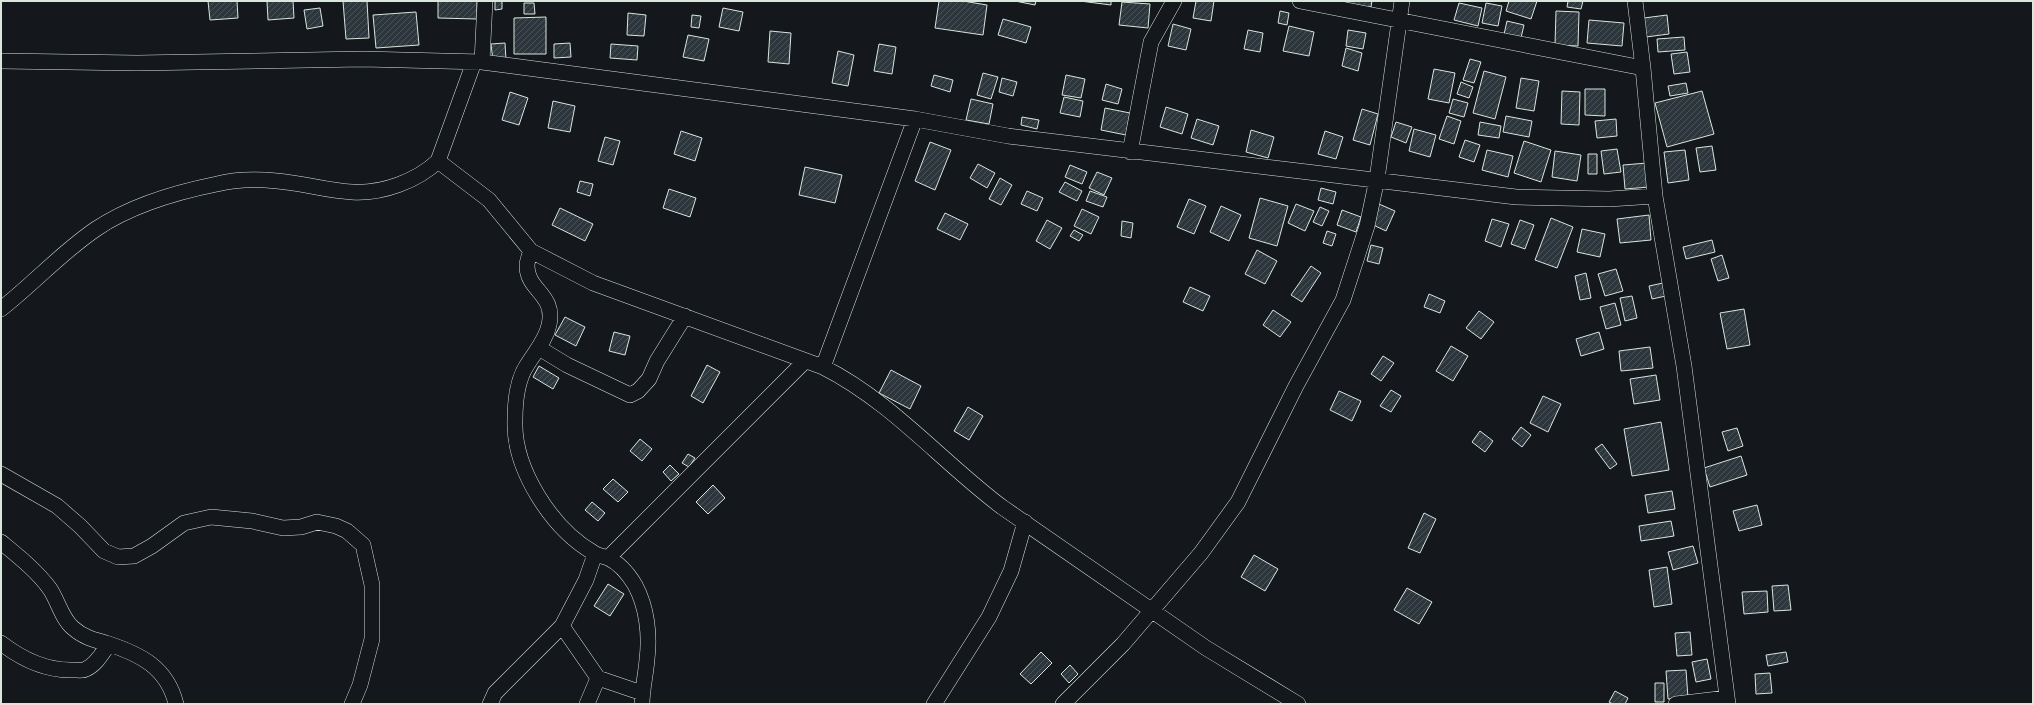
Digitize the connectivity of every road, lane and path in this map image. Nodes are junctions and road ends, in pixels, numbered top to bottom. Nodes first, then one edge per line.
1 (485, 1) edge
2 (1174, 1) edge
3 (1300, 1) edge
4 (1402, 1) edge
5 (1635, 1) edge
6 (1400, 21) junction
7 (1, 61) edge
8 (478, 62) junction
9 (1643, 68) junction
10 (915, 119) junction
11 (1130, 152) junction
12 (438, 161) junction
13 (1377, 179) junction
14 (1655, 196) junction
15 (531, 251) junction
16 (1, 309) edge
17 (685, 316) junction
18 (539, 348) junction
19 (805, 361) junction
20 (823, 367) junction
21 (1, 474) edge
22 (1025, 522) junction
23 (1, 542) edge
24 (601, 556) junction
25 (1152, 609) junction
26 (562, 626) junction
27 (1, 643) edge
28 (109, 644) junction
29 (598, 678) junction
30 (642, 699) edge
31 (1728, 701) edge
32 (176, 704) edge
33 (352, 704) edge
34 (490, 704) edge
35 (587, 704) edge
36 (934, 704) edge
37 (1063, 704) edge
38 (1298, 704) edge
39 (1676, 704) edge

1 - 8 street
2 - 11 street
3 - 6 street
4 - 6 street
5 - 9 street
6 - 9 street
6 - 13 street
7 - 8 street
8 - 10 street
8 - 12 street
9 - 14 street
10 - 11 street
10 - 20 street
11 - 13 street
12 - 15 street
12 - 16 street
13 - 14 street
13 - 25 street
14 - 31 street
15 - 17 street
15 - 18 street
17 - 18 street
17 - 19 street
18 - 24 street
19 - 20 street
19 - 24 street
20 - 22 street
21 - 33 street
22 - 25 street
22 - 36 street
23 - 28 street
24 - 26 street
24 - 30 street
25 - 37 street
25 - 38 street
26 - 29 street
26 - 34 street
27 - 28 street
28 - 32 street
29 - 30 street
29 - 35 street
31 - 39 street

